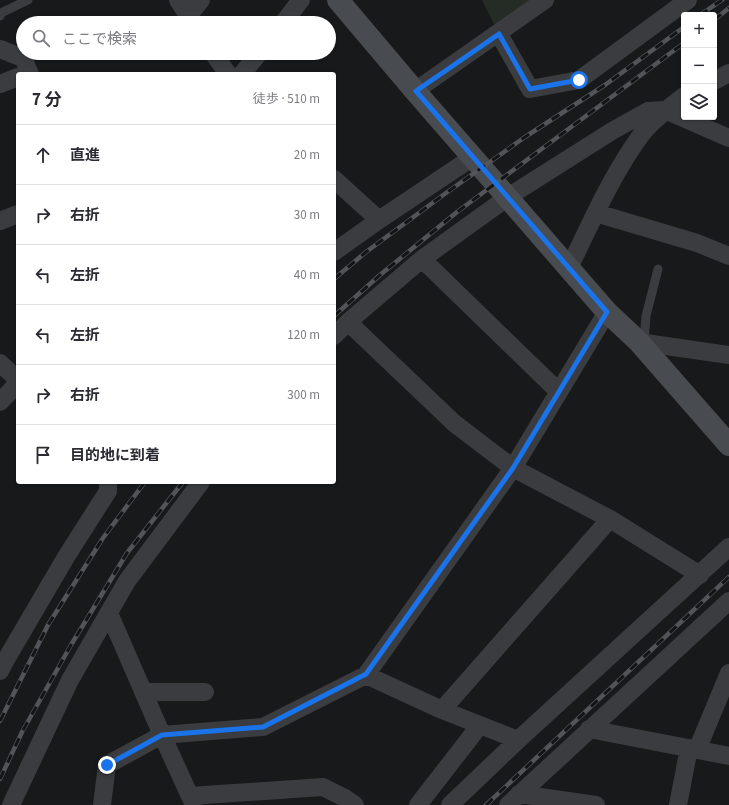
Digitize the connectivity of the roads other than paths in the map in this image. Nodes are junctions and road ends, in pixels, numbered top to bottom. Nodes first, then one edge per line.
1 (28, 0) edge
2 (178, 0) edge
3 (201, 0) edge
4 (301, 0) edge
5 (338, 0) edge
6 (688, 0) edge
7 (540, 1) edge
8 (0, 16) edge
9 (188, 16) edge
10 (192, 16) edge
11 (288, 16) edge
12 (499, 34) junction
13 (0, 49) edge
14 (16, 55) edge
15 (23, 60) edge
16 (218, 60) edge
17 (253, 60) edge
18 (25, 72) edge
19 (227, 72) edge
20 (244, 72) edge
21 (729, 73) edge
22 (16, 78) edge
23 (717, 79) edge
24 (0, 84) edge
25 (416, 91) junction
26 (681, 98) edge
27 (665, 110) junction
28 (729, 138) edge
29 (473, 156) junction
30 (336, 181) edge
31 (508, 197) junction
32 (596, 213) junction
33 (16, 215) edge
34 (0, 220) edge
35 (379, 220) junction
36 (336, 251) edge
37 (729, 256) edge
38 (422, 259) junction
39 (569, 268) junction
40 (658, 269) dead end
41 (607, 312) junction
42 (348, 322) junction
43 (336, 334) edge
44 (641, 343) junction
45 (729, 355) edge
46 (0, 363) edge
47 (16, 380) edge
48 (16, 384) edge
49 (559, 392) junction
50 (0, 402) edge
51 (729, 445) edge
52 (513, 468) junction
53 (108, 484) edge
54 (200, 484) edge
55 (610, 519) junction
56 (729, 547) edge
57 (700, 575) junction
58 (728, 605) edge
59 (109, 613) junction
60 (1, 664) edge
61 (729, 673) edge
62 (366, 674) junction
63 (143, 692) junction
64 (205, 692) dead end
65 (442, 710) junction
66 (480, 725) junction
67 (589, 729) junction
68 (162, 735) junction
69 (518, 740) junction
70 (693, 749) junction
71 (729, 756) edge
72 (514, 800) edge
73 (192, 801) edge
74 (11, 805) edge
75 (102, 805) edge
76 (355, 805) edge
77 (418, 805) edge
78 (450, 805) edge
79 (596, 805) edge
80 (678, 805) edge

1 - 8 lane
2 - 9 street
3 - 10 street
4 - 11 street
5 - 25 street
6 - 12 street
7 - 12 street
12 - 25 street
13 - 14 street
15 - 18 street
16 - 19 street
17 - 20 street
21 - 23 street
22 - 24 street
25 - 29 street
26 - 27 street
27 - 28 street
27 - 31 street
27 - 32 street
29 - 31 street
29 - 35 street
30 - 35 street
31 - 38 street
31 - 39 street
32 - 37 street
32 - 39 street
33 - 34 street
35 - 36 street
38 - 42 street
38 - 49 street
39 - 41 street
40 - 44 lane
41 - 44 street
41 - 49 street
42 - 43 street
42 - 52 street
44 - 45 street
44 - 51 street
46 - 47 street
48 - 50 street
49 - 52 street
52 - 55 street
52 - 62 street
53 - 60 street
54 - 59 street
55 - 57 street
55 - 65 street
56 - 57 street
57 - 69 street
58 - 67 street
59 - 63 street
59 - 74 street
61 - 70 street
62 - 65 street
62 - 68 street
63 - 64 street
63 - 68 street
65 - 66 street
66 - 69 street
66 - 77 street
67 - 70 street
67 - 72 street
68 - 73 street
68 - 75 street
69 - 78 street
70 - 71 street
70 - 80 street
72 - 79 street
73 - 76 street

